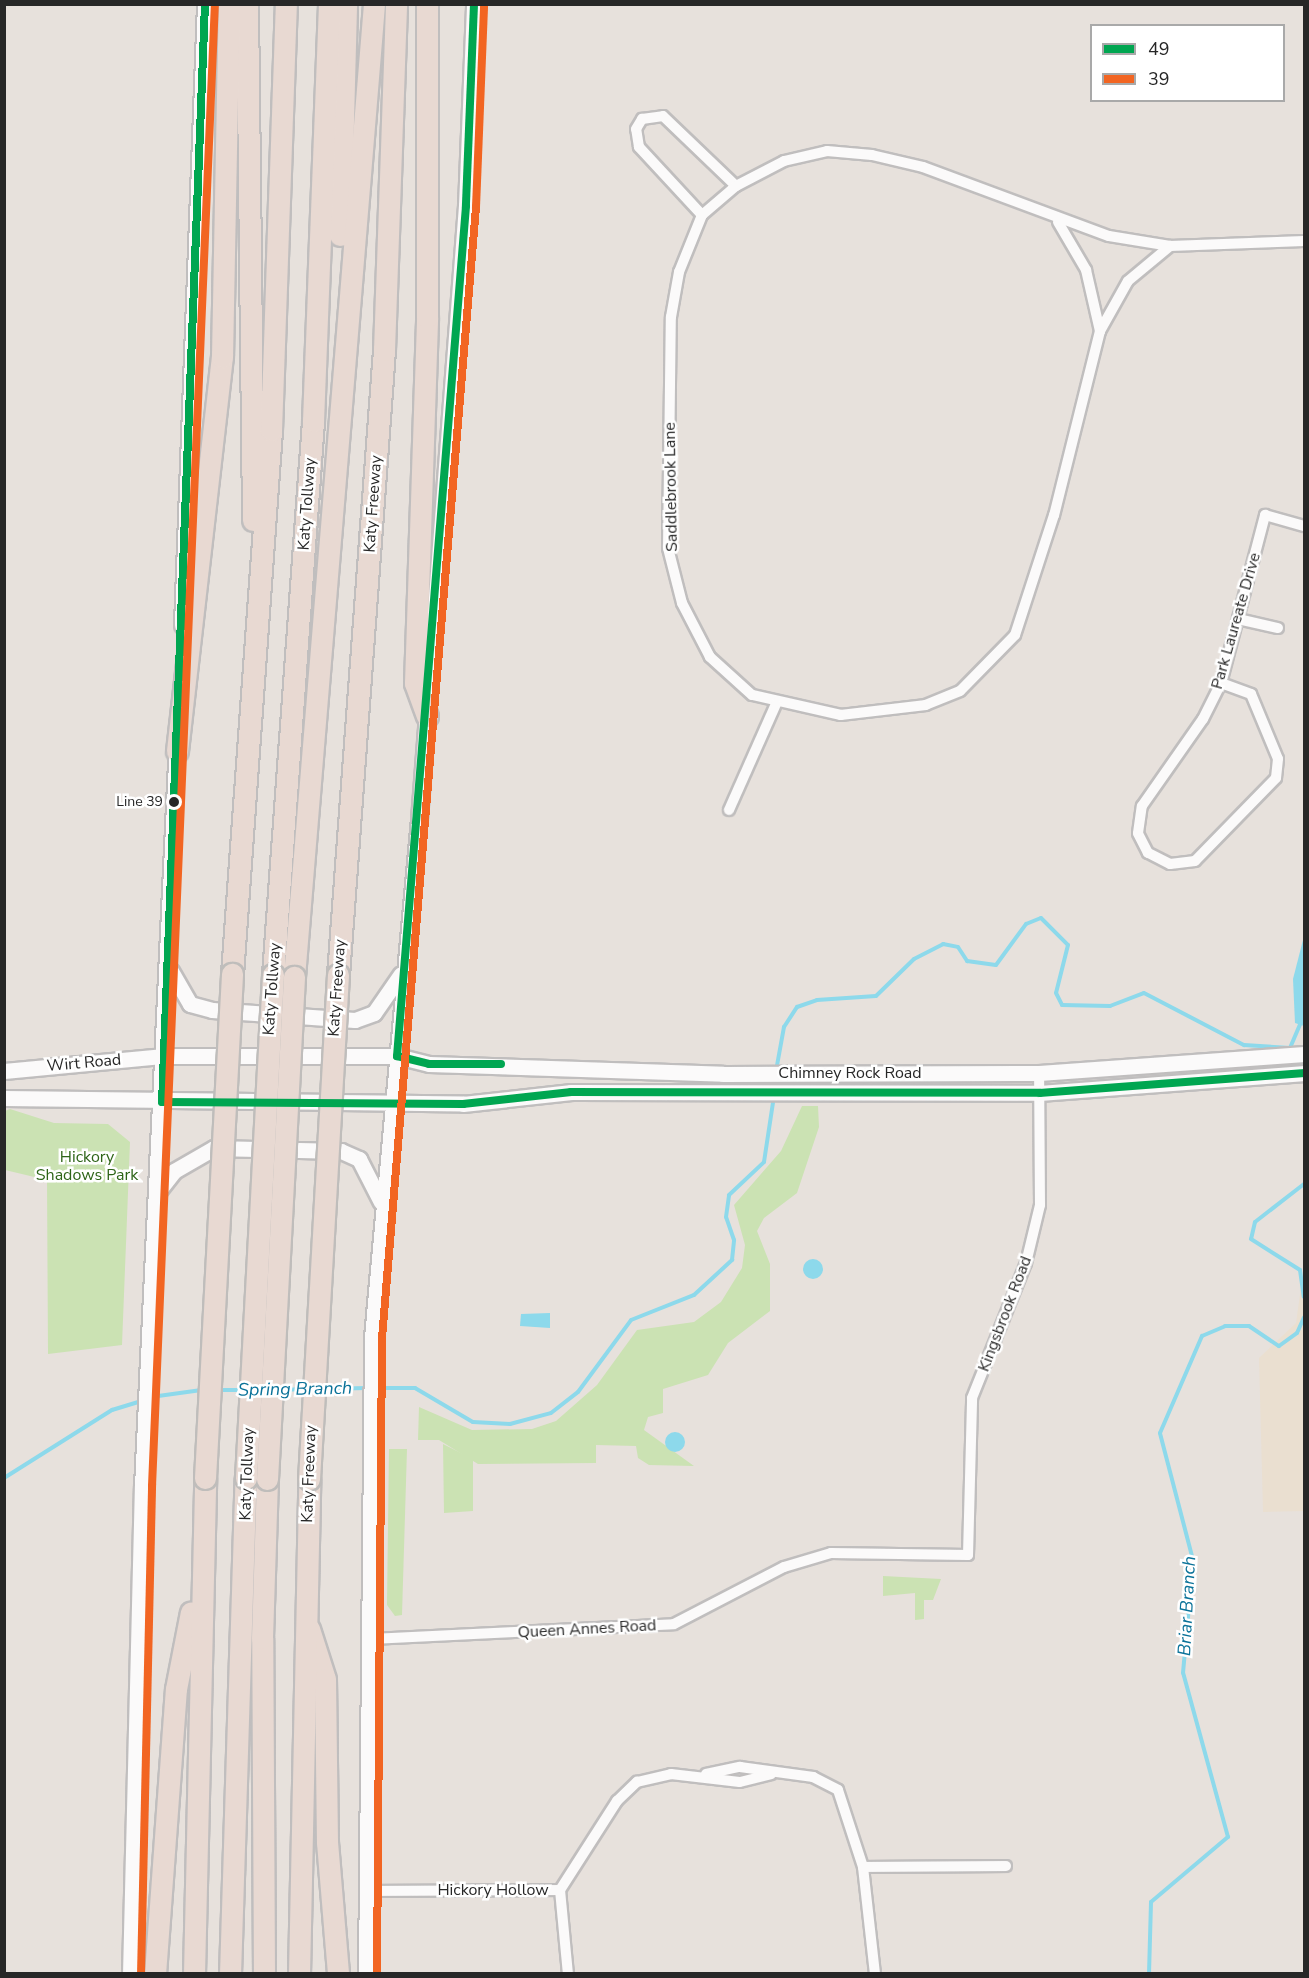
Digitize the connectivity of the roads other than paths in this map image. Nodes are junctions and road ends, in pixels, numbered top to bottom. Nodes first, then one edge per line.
1 (205, 4) edge
2 (229, 4) edge
3 (247, 4) edge
4 (286, 4) edge
5 (329, 4) edge
6 (346, 4) edge
7 (374, 4) edge
8 (396, 4) edge
9 (428, 4) edge
10 (474, 4) edge
11 (736, 186) junction
12 (702, 215) junction
13 (1058, 222) junction
14 (1305, 241) edge
15 (1170, 246) junction
16 (1100, 331) junction
17 (333, 499) junction
18 (1305, 526) edge
19 (257, 616) junction
20 (1238, 618) junction
21 (1278, 628) dead end
22 (1221, 683) junction
23 (776, 704) junction
24 (427, 716) junction
25 (177, 751) junction
26 (729, 810) dead end
27 (168, 965) junction
28 (404, 966) junction
29 (1305, 1054) edge
30 (164, 1056) junction
31 (397, 1056) junction
32 (604, 1070) junction
33 (4, 1071) edge
34 (1039, 1072) junction
35 (1305, 1073) edge
36 (1040, 1093) junction
37 (604, 1094) junction
38 (4, 1098) edge
39 (393, 1101) junction
40 (162, 1102) junction
41 (157, 1193) junction
42 (383, 1211) junction
43 (257, 1479) junction
44 (202, 1552) junction
45 (968, 1555) joint
46 (304, 1612) junction
47 (371, 1639) junction
48 (1006, 1866) dead end
49 (863, 1867) junction
50 (560, 1890) junction
51 (367, 1891) junction
52 (130, 1974) edge
53 (155, 1974) edge
54 (194, 1974) edge
55 (230, 1974) edge
56 (264, 1974) edge
57 (298, 1974) edge
58 (338, 1974) edge
59 (366, 1974) edge
60 (568, 1974) edge
61 (875, 1974) edge

1 - 25 main road
2 - 25 highway
3 - 19 highway
4 - 19 highway
5 - 43 highway, Katy Tollway, bridge
6 - 17 highway
7 - 17 highway
8 - 46 highway, Katy Freeway, bridge
9 - 24 highway
10 - 24 main road
11 - 12 street, Saddlebrook Lane
11 - 12 street
11 - 13 street, Saddlebrook Lane
12 - 23 street, Saddlebrook Lane
13 - 15 street, Saddlebrook Lane
13 - 16 street, Saddlebrook Lane
14 - 15 street, Saddlebrook Lane
15 - 16 street, Saddlebrook Lane
16 - 23 street, Saddlebrook Lane
17 - 43 highway, Katy Tollway, bridge
18 - 20 street, Park Laureate Drive
19 - 44 highway, bridge
20 - 21 street
20 - 22 street, Park Laureate Drive
22 - 22 street, Park Laureate Drive
23 - 26 street
24 - 28 main road
25 - 27 main road
27 - 28 main road
27 - 30 main road
28 - 31 main road
29 - 34 main road, Chimney Rock Road
30 - 31 main road, Wirt Road
30 - 33 main road, Wirt Road
30 - 40 main road
31 - 32 main road, Chimney Rock Road
31 - 39 main road
32 - 34 main road, Chimney Rock Road
32 - 37 main road
34 - 36 street, Kingsbrook Road
35 - 36 main road, Chimney Rock Road
36 - 37 main road, Chimney Rock Road
36 - 45 street, Kingsbrook Road
37 - 39 main road, Chimney Rock Road
38 - 40 main road, Wirt Road
39 - 40 main road, Wirt Road
39 - 42 main road
40 - 41 main road
41 - 42 main road
41 - 52 main road
42 - 47 main road
43 - 55 highway, Katy Tollway
43 - 56 highway, Katy Tollway
44 - 53 highway
44 - 54 highway
45 - 47 street, Queen Annes Road
46 - 57 highway, Katy Freeway
46 - 58 highway
47 - 51 main road
48 - 49 street
49 - 50 street, Hickory Hollow
49 - 61 street, Hickory Hollow
50 - 51 street, Hickory Hollow
50 - 60 street
51 - 59 main road

